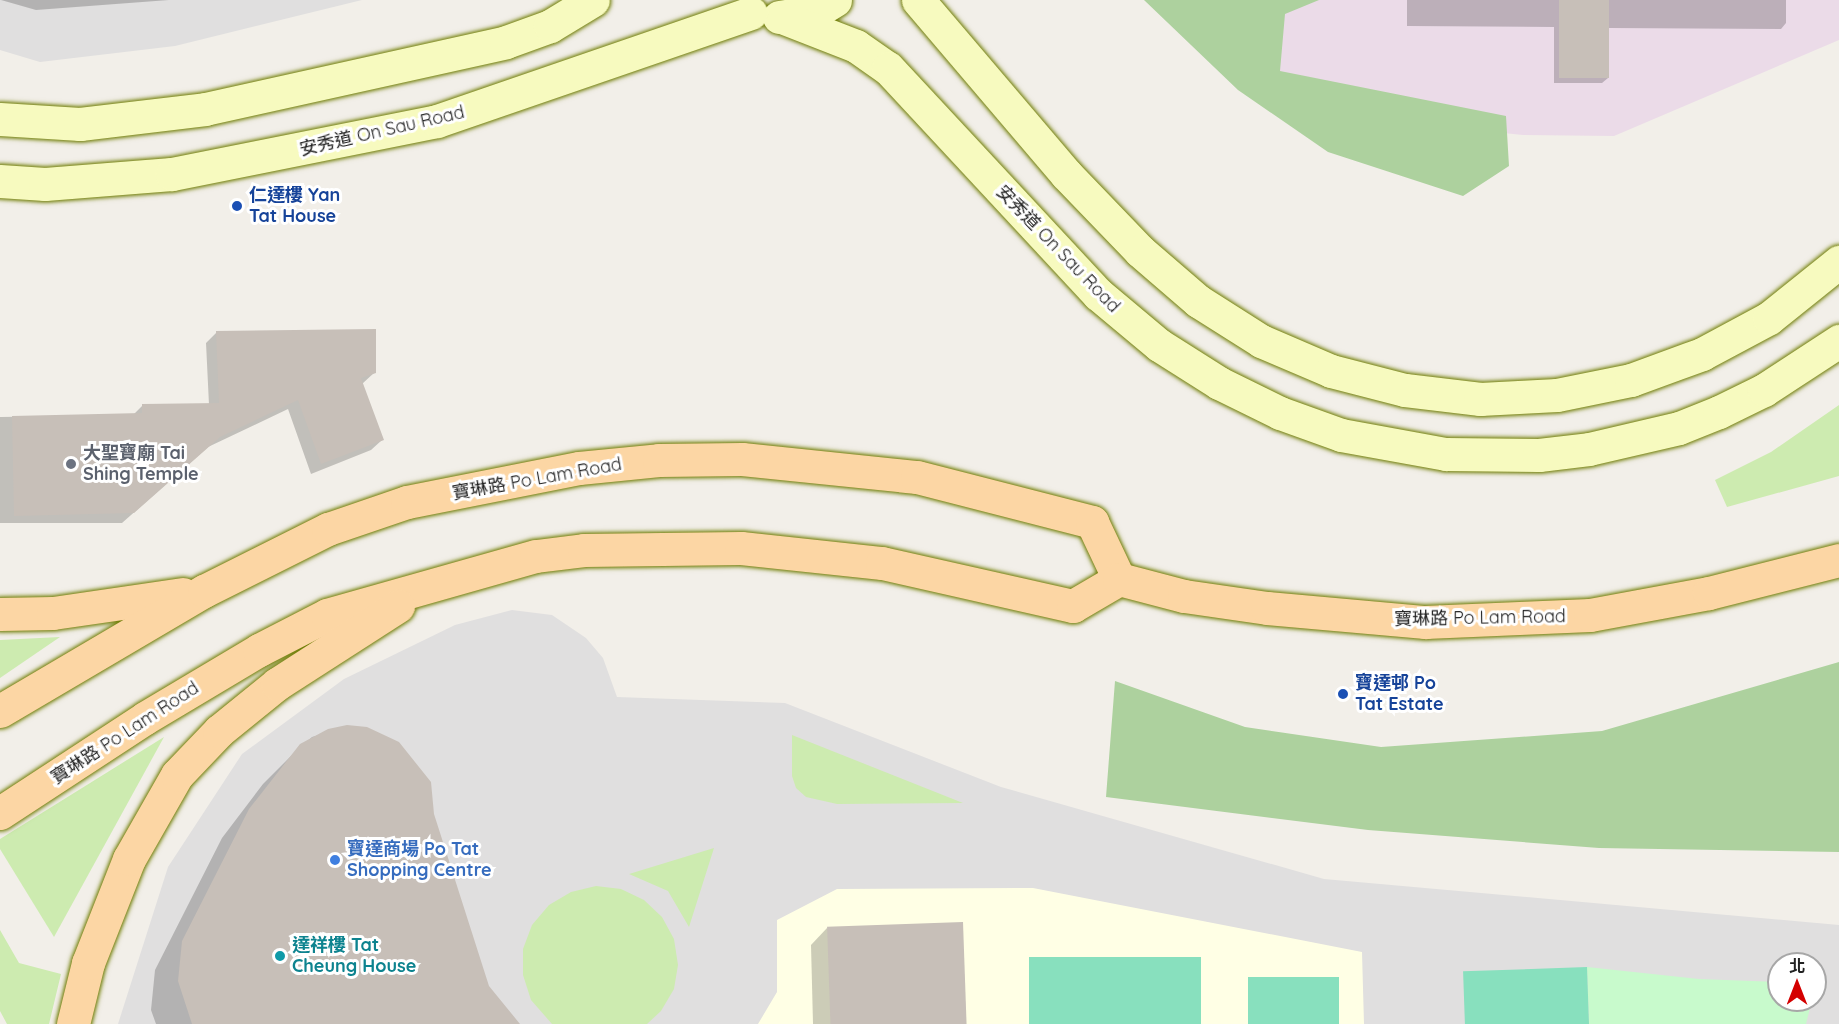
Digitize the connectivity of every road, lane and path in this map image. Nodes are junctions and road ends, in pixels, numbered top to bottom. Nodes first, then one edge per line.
1 (593, 0) edge
2 (835, 0) edge
3 (918, 0) edge
4 (737, 7) edge
5 (784, 18) junction
6 (0, 118) edge
7 (0, 181) edge
8 (1839, 262) edge
9 (1839, 341) edge
10 (1839, 560) edge
11 (1119, 579) junction
12 (433, 584) junction
13 (204, 591) junction
14 (0, 614) edge
15 (0, 711) edge
16 (0, 813) edge
17 (73, 1024) edge

1 - 6 main road
2 - 5 main road
3 - 8 main road
4 - 5 main road
4 - 7 main road, 安秀道 On Sau Road
5 - 9 main road, 安秀道 On Sau Road
10 - 11 main road, 寶琳路 Po Lam Road
11 - 12 main road, 寶琳路 Po Lam Road
11 - 13 main road, 寶琳路 Po Lam Road
12 - 16 main road, 寶琳路 Po Lam Road
12 - 17 main road
13 - 14 main road
13 - 15 main road, 寶琳路 Po Lam Road

